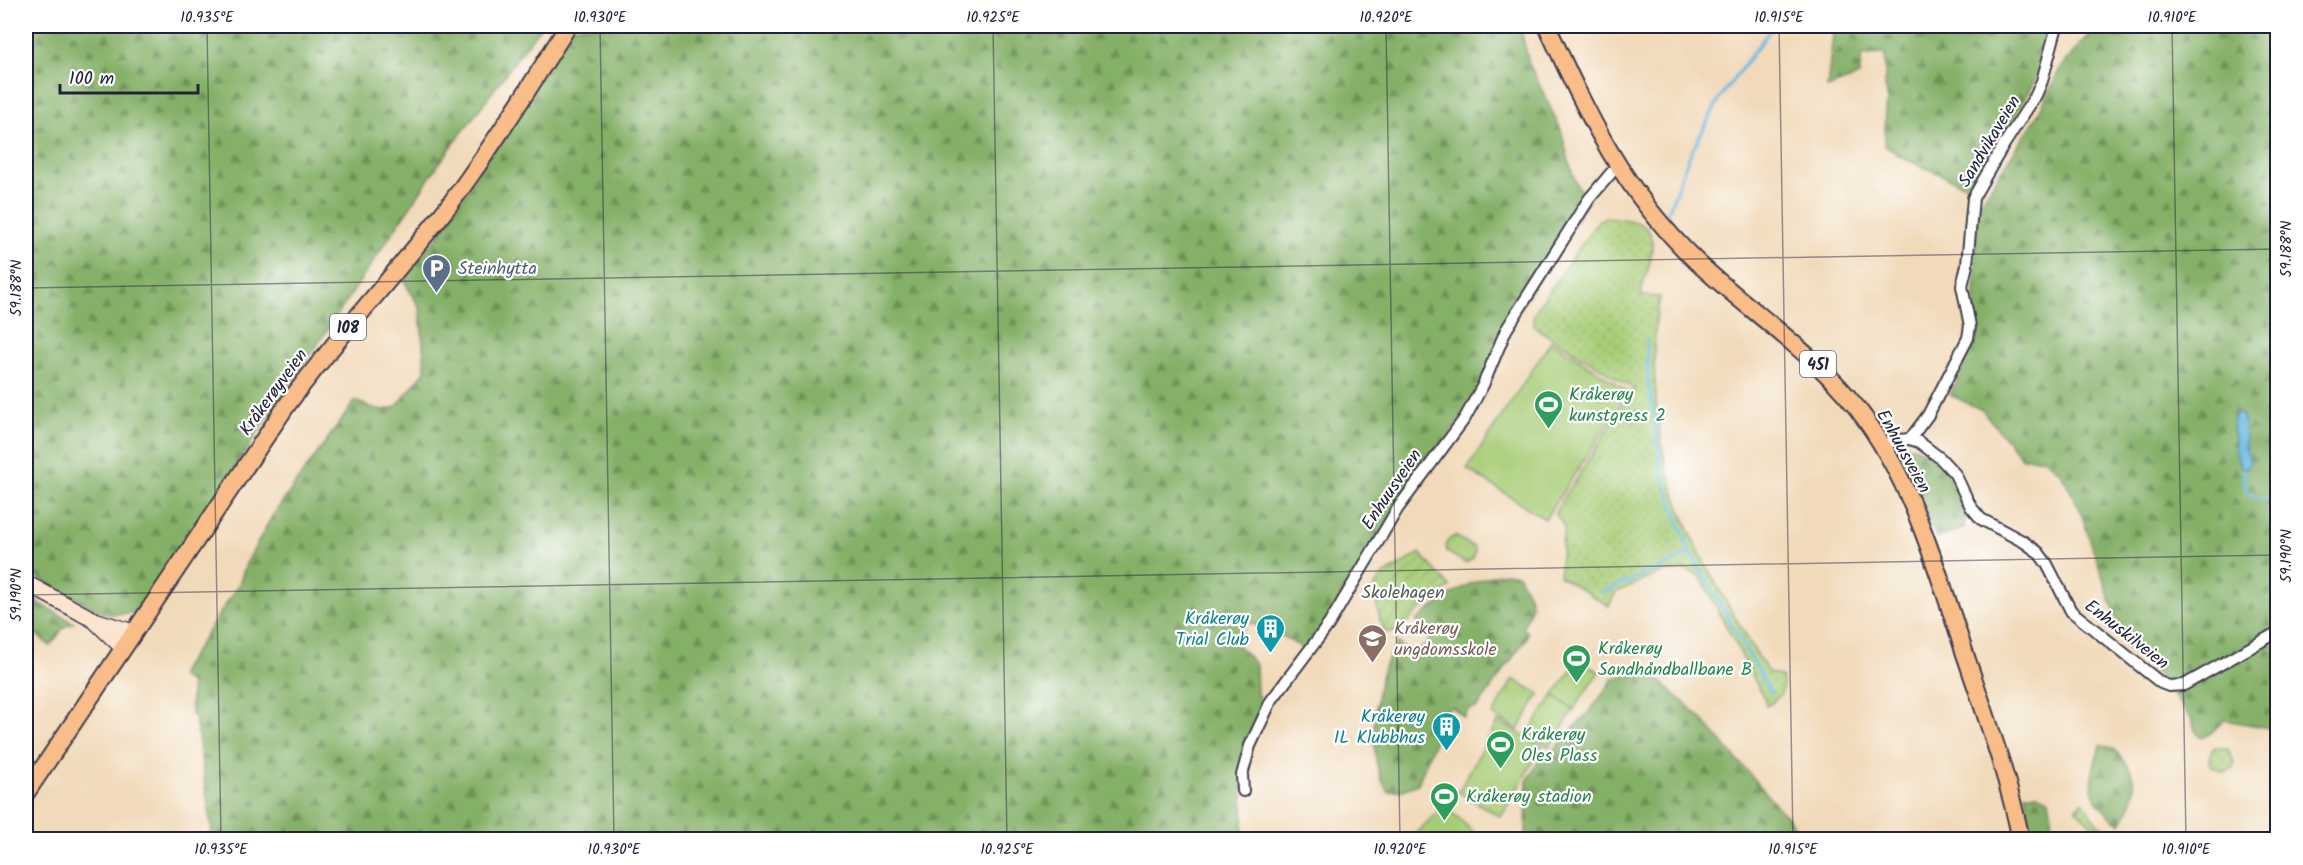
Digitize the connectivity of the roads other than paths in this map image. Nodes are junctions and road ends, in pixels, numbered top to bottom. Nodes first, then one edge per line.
1 (568, 26) edge
2 (1548, 26) edge
3 (2057, 26) edge
4 (1617, 166) junction
5 (1910, 440) junction
6 (1882, 445) junction
7 (26, 583) edge
8 (93, 620) junction
9 (133, 632) junction
10 (2277, 632) edge
11 (123, 648) junction
12 (1243, 791) dead end
13 (26, 793) edge
14 (2021, 840) edge

1 - 9 main road, Kråkerøyveien / 108
2 - 4 main road, Enhuusveien / 451
3 - 5 street, Sandvikaveien
4 - 6 main road, Enhuusveien / 451
4 - 12 street, Enhuusveien
5 - 6 street
5 - 10 street, Enhuskilveien
6 - 14 main road, Enhuusveien / 451
7 - 8 main road
8 - 9 main road
8 - 11 main road
9 - 11 main road, Kråkerøyveien / 108
11 - 13 main road, Kråkerøyveien / 108

